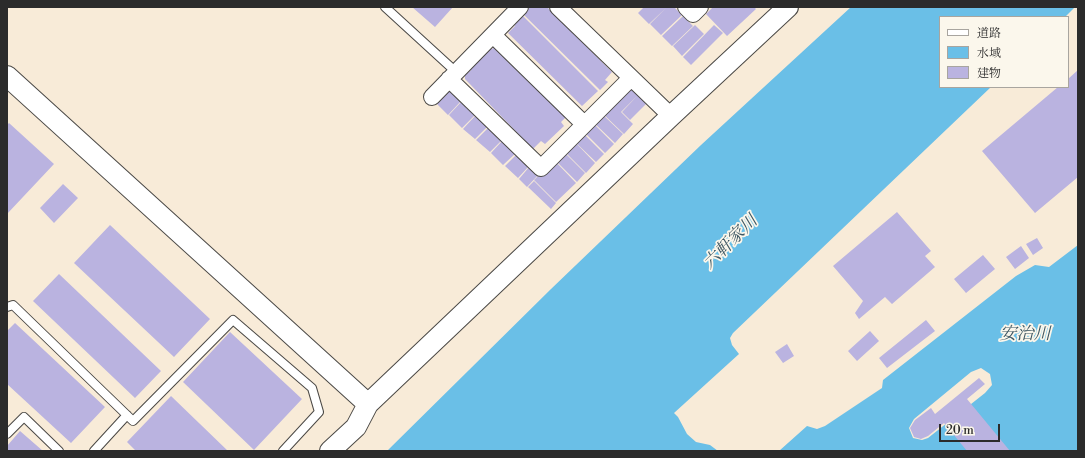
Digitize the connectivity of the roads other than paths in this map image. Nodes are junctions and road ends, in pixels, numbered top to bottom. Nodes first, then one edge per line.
1 (385, 7) edge
2 (520, 7) edge
3 (558, 7) edge
4 (686, 7) edge
5 (700, 7) edge
6 (788, 7) edge
7 (493, 35) junction
8 (7, 76) edge
9 (453, 76) junction
10 (631, 78) junction
11 (432, 97) dead end
12 (671, 116) junction
13 (584, 124) junction
14 (7, 307) edge
15 (368, 404) junction
16 (127, 415) junction
17 (7, 434) edge
18 (99, 449) edge
19 (59, 451) edge
20 (283, 451) edge
21 (330, 451) edge

1 - 9 lane
2 - 7 street
3 - 10 street
4 - 5 street
6 - 12 street
7 - 9 street
7 - 13 street
8 - 15 street
9 - 11 street
9 - 13 street
10 - 12 street
10 - 13 street
12 - 15 street
14 - 16 lane
15 - 21 street
16 - 18 lane
16 - 20 lane
17 - 19 lane

